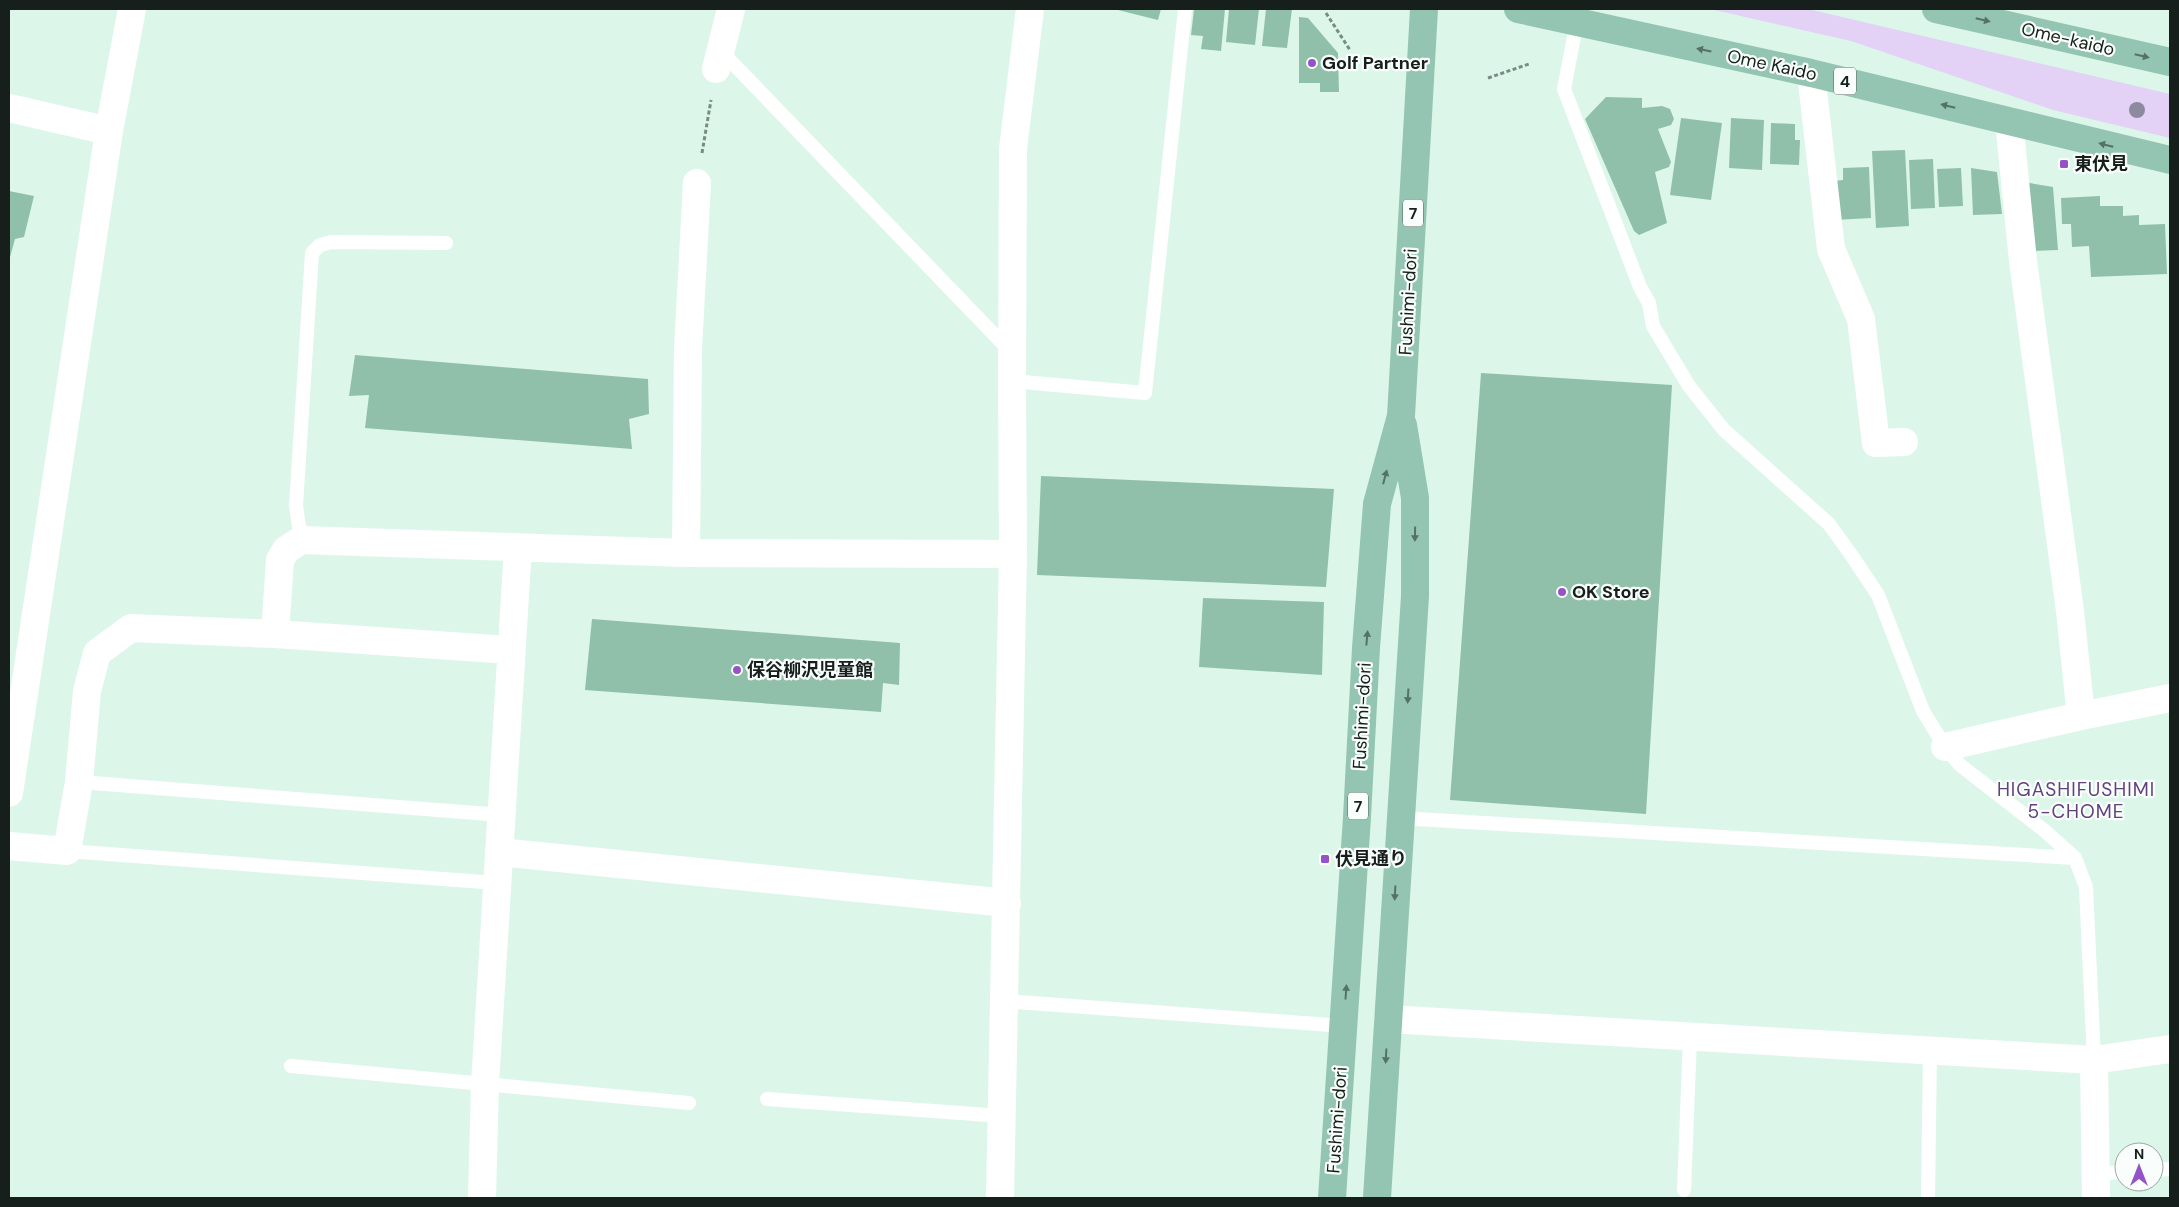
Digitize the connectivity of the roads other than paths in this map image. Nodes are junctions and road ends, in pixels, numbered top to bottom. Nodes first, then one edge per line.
1 (132, 9) edge
2 (731, 9) edge
3 (1030, 9) edge
4 (1185, 9) edge
5 (1424, 9) edge
6 (1518, 9) edge
7 (1936, 9) edge
8 (1577, 22) junction
9 (718, 60) joint
10 (2170, 62) edge
11 (1810, 73) junction
12 (9, 108) edge
13 (2009, 121) junction
14 (109, 131) junction
15 (2170, 160) edge
16 (698, 183) road end
17 (446, 243) dead end
18 (1012, 352) junction
19 (1012, 381) junction
20 (1401, 416) junction
21 (1904, 442) dead end
22 (302, 540) junction
23 (518, 548) junction
24 (686, 553) junction
25 (1013, 554) junction
26 (275, 634) junction
27 (512, 650) junction
28 (2170, 698) edge
29 (2081, 716) junction
30 (1945, 747) junction
31 (79, 782) junction
32 (9, 793) edge
33 (502, 815) junction
34 (1400, 818) junction
35 (9, 846) edge
36 (66, 851) junction
37 (499, 852) junction
38 (2075, 858) junction
39 (497, 883) junction
40 (1007, 903) junction
41 (1004, 1001) junction
42 (1388, 1019) junction
43 (1344, 1026) junction
44 (1690, 1038) junction
45 (2170, 1048) edge
46 (1930, 1052) junction
47 (2094, 1060) junction
48 (291, 1066) dead end
49 (485, 1084) junction
50 (767, 1100) dead end
51 (689, 1103) dead end
52 (1002, 1116) junction
53 (2114, 1177) edge
54 (2096, 1186) edge
55 (1684, 1190) dead end
56 (482, 1198) edge
57 (1000, 1198) edge
58 (1332, 1198) edge
59 (1377, 1198) edge
60 (1928, 1198) edge

1 - 14 street
2 - 9 street
3 - 18 street
4 - 19 lane
5 - 20 main road, Fushimi-dori / 7
6 - 8 main road, Ome Kaido / 4
7 -> 10 main road, Ome-kaido
11 -> 8 main road, Ome Kaido / 4
8 - 30 lane
9 - 18 lane
13 -> 11 main road, Ome Kaido / 4
11 - 21 street
12 - 14 street
15 -> 13 main road, Ome Kaido / 4
13 - 29 street
14 - 32 street
16 - 24 street
17 - 22 lane
18 - 19 street
19 - 25 street
20 -> 34 main road, Fushimi-dori / 7
43 -> 20 main road, Fushimi-dori / 7
22 - 23 street
22 - 26 street
23 - 24 street
23 - 27 street
24 - 25 street
25 - 40 street
26 - 27 street
26 - 31 street
27 - 33 street
28 - 29 street
29 - 30 street
30 - 38 lane
31 - 33 lane
31 - 36 street
33 - 37 street
34 - 38 lane
34 -> 42 main road, Fushimi-dori / 7
35 - 36 street
36 - 39 lane
37 - 39 street
37 - 40 street
38 - 47 lane
39 - 49 street
40 - 41 street
41 - 43 lane
41 - 52 street
42 - 44 street
42 -> 59 main road, Fushimi-dori / 7
43 - 58 main road, Fushimi-dori / 7
44 - 46 street
44 - 55 lane
45 - 47 street
46 - 47 street
46 - 60 lane
47 - 54 street
48 - 49 lane
49 - 51 lane
49 - 56 street
50 - 52 lane
52 - 57 street
53 - 54 lane

